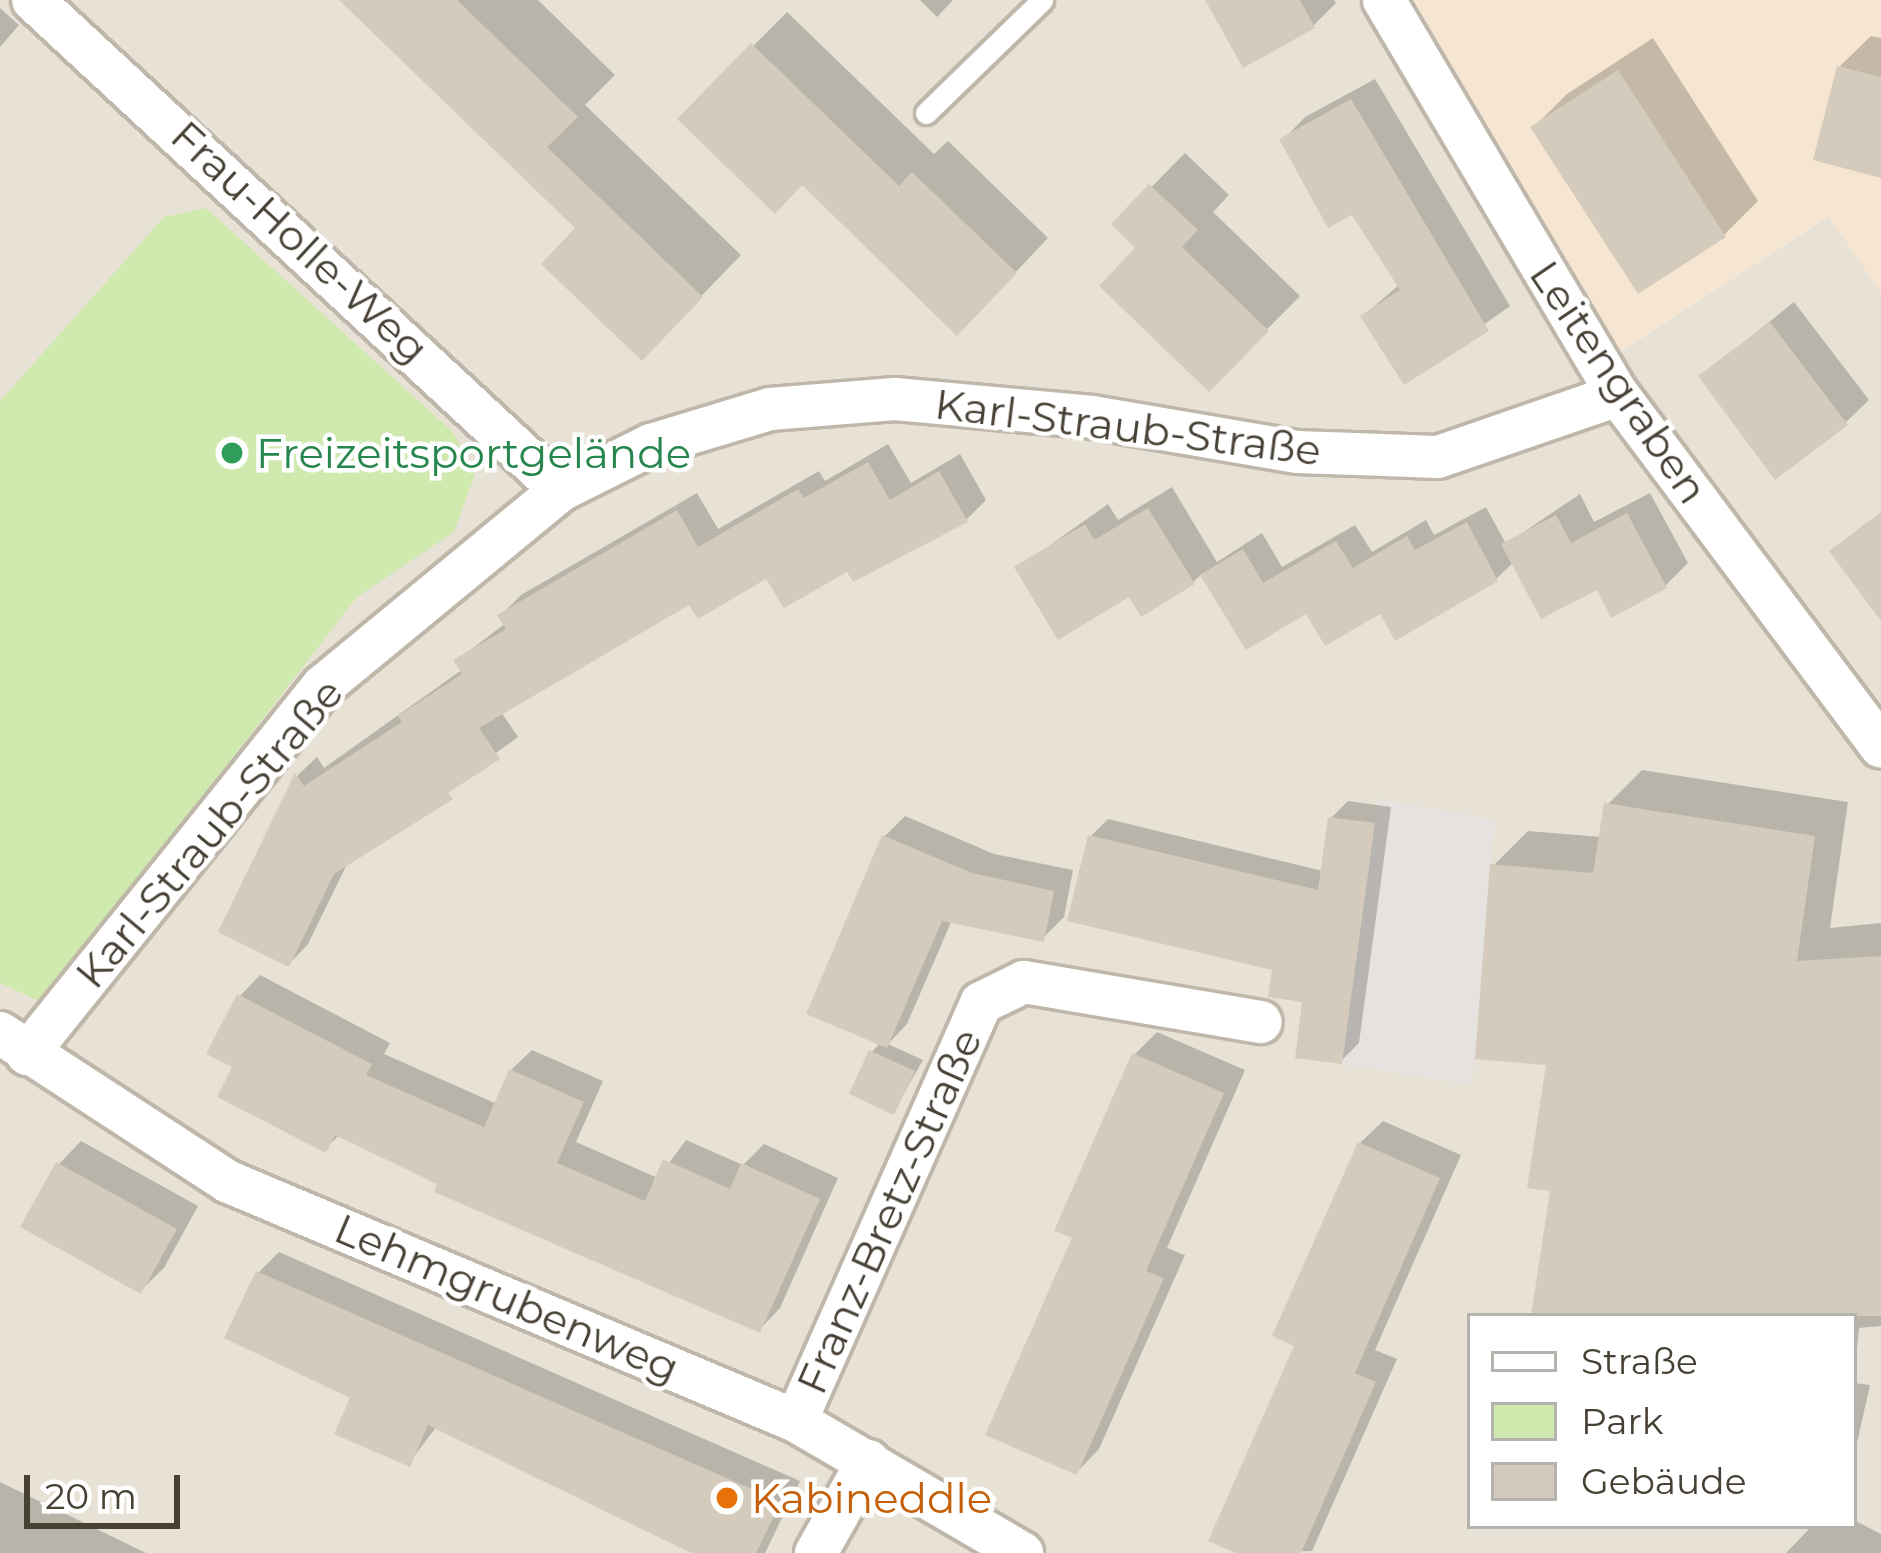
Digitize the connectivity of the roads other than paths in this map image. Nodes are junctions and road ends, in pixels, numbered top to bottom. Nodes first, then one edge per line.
1 (33, 0) edge
2 (1042, 0) edge
3 (1384, 0) edge
4 (926, 113) dead end
5 (1618, 394) junction
6 (561, 490) junction
7 (1881, 746) edge
8 (1261, 1022) dead end
9 (14, 1044) edge
10 (796, 1420) junction
11 (868, 1461) junction
12 (816, 1553) edge
13 (1022, 1553) edge

1 - 6 street, Frau-Holle-Weg
2 - 4 lane
3 - 5 street, Leitengraben
5 - 6 street, Karl-Straub-Straße
5 - 7 street, Leitengraben
6 - 9 street, Karl-Straub-Straße
8 - 10 street, Franz-Bretz-Straße
9 - 10 street, Lehmgrubenweg
10 - 11 street, Lehmgrubenweg
11 - 12 street
11 - 13 street, Lehmgrubenweg

